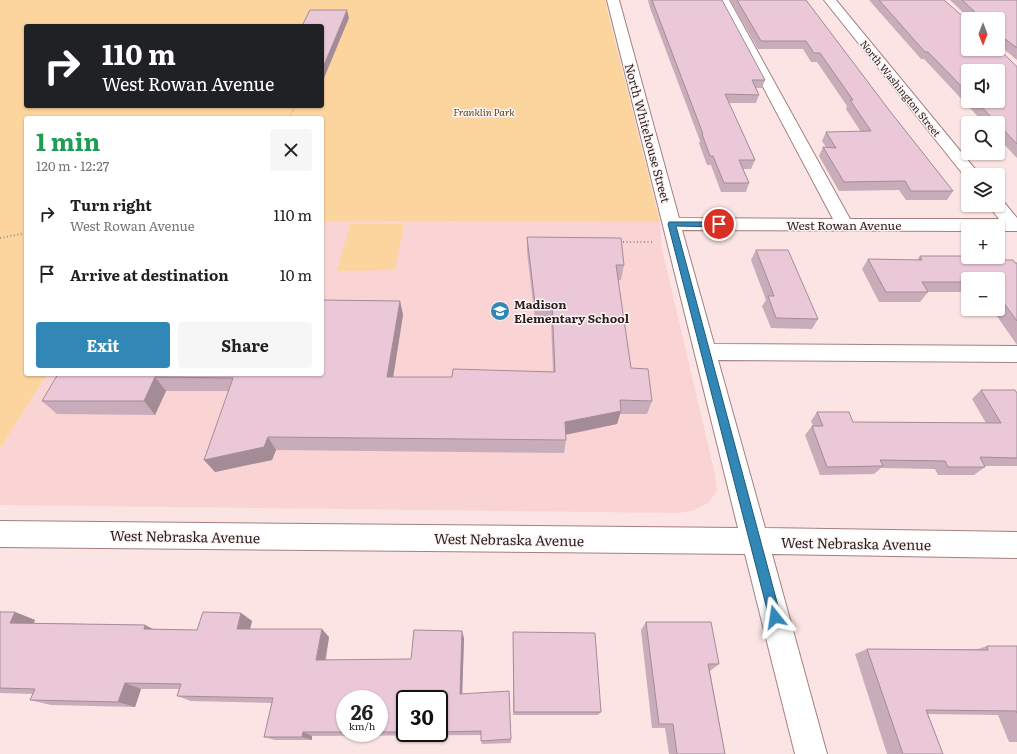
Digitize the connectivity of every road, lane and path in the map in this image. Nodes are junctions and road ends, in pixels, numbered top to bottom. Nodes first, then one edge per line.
1 (613, 0) edge
2 (723, 0) edge
3 (830, 0) edge
4 (966, 168) edge
5 (1003, 212) edge
6 (672, 224) junction
7 (845, 225) junction
8 (1015, 225) edge
9 (24, 233) edge
10 (0, 238) edge
11 (705, 352) junction
12 (1017, 354) edge
13 (0, 534) edge
14 (755, 541) junction
15 (1017, 545) edge
16 (811, 754) edge

1 - 6 street, North Whitehouse Street
2 - 7 street
3 - 4 street, North Washington Street
5 - 8 street
6 - 7 street, West Rowan Avenue
6 - 11 street, North Whitehouse Street
7 - 8 street, West Rowan Avenue
9 - 10 path
11 - 12 street
11 - 14 street, North Whitehouse Street
13 - 14 street, West Nebraska Avenue
14 - 15 street, West Nebraska Avenue
14 - 16 street, North Whitehouse Street

